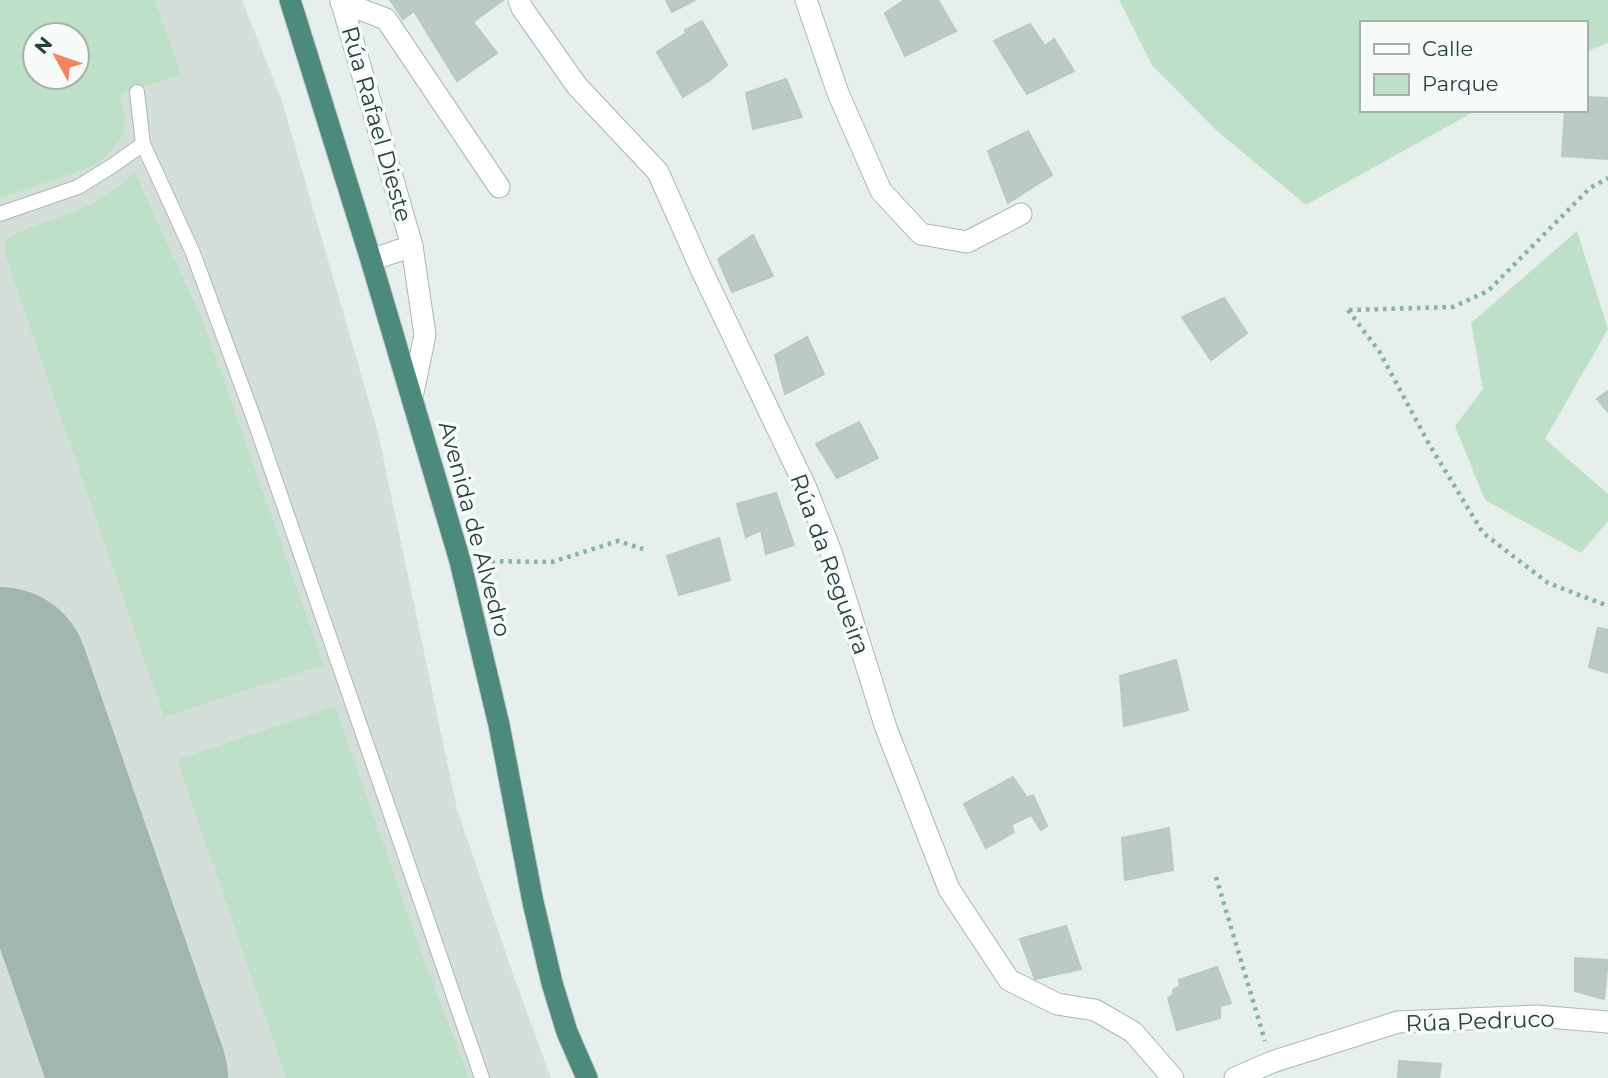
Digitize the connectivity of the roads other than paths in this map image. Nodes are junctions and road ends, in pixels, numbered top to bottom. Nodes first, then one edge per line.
1 (290, 0) edge
2 (519, 0) edge
3 (806, 0) edge
4 (341, 1) edge
5 (137, 92) dead end
6 (143, 144) junction
7 (499, 187) dead end
8 (0, 214) edge
9 (1021, 214) dead end
10 (412, 246) junction
11 (371, 260) junction
12 (412, 397) junction
13 (1608, 1022) edge
14 (482, 1078) edge
15 (587, 1078) edge
16 (1173, 1078) edge
17 (1235, 1078) edge

1 - 11 highway, Avenida de Alvedro
2 - 16 street, Rúa da Regueira
3 - 9 street
4 - 7 street, Rúa Rafael Dieste
4 - 10 street, Rúa Rafael Dieste
5 - 6 lane
6 - 8 lane
6 - 14 lane
10 - 11 street, Rúa Rafael Dieste
10 - 12 street, Rúa Rafael Dieste
11 - 12 highway, Avenida de Alvedro
12 - 15 highway, Avenida de Alvedro
13 - 17 street, Rúa Pedruco

